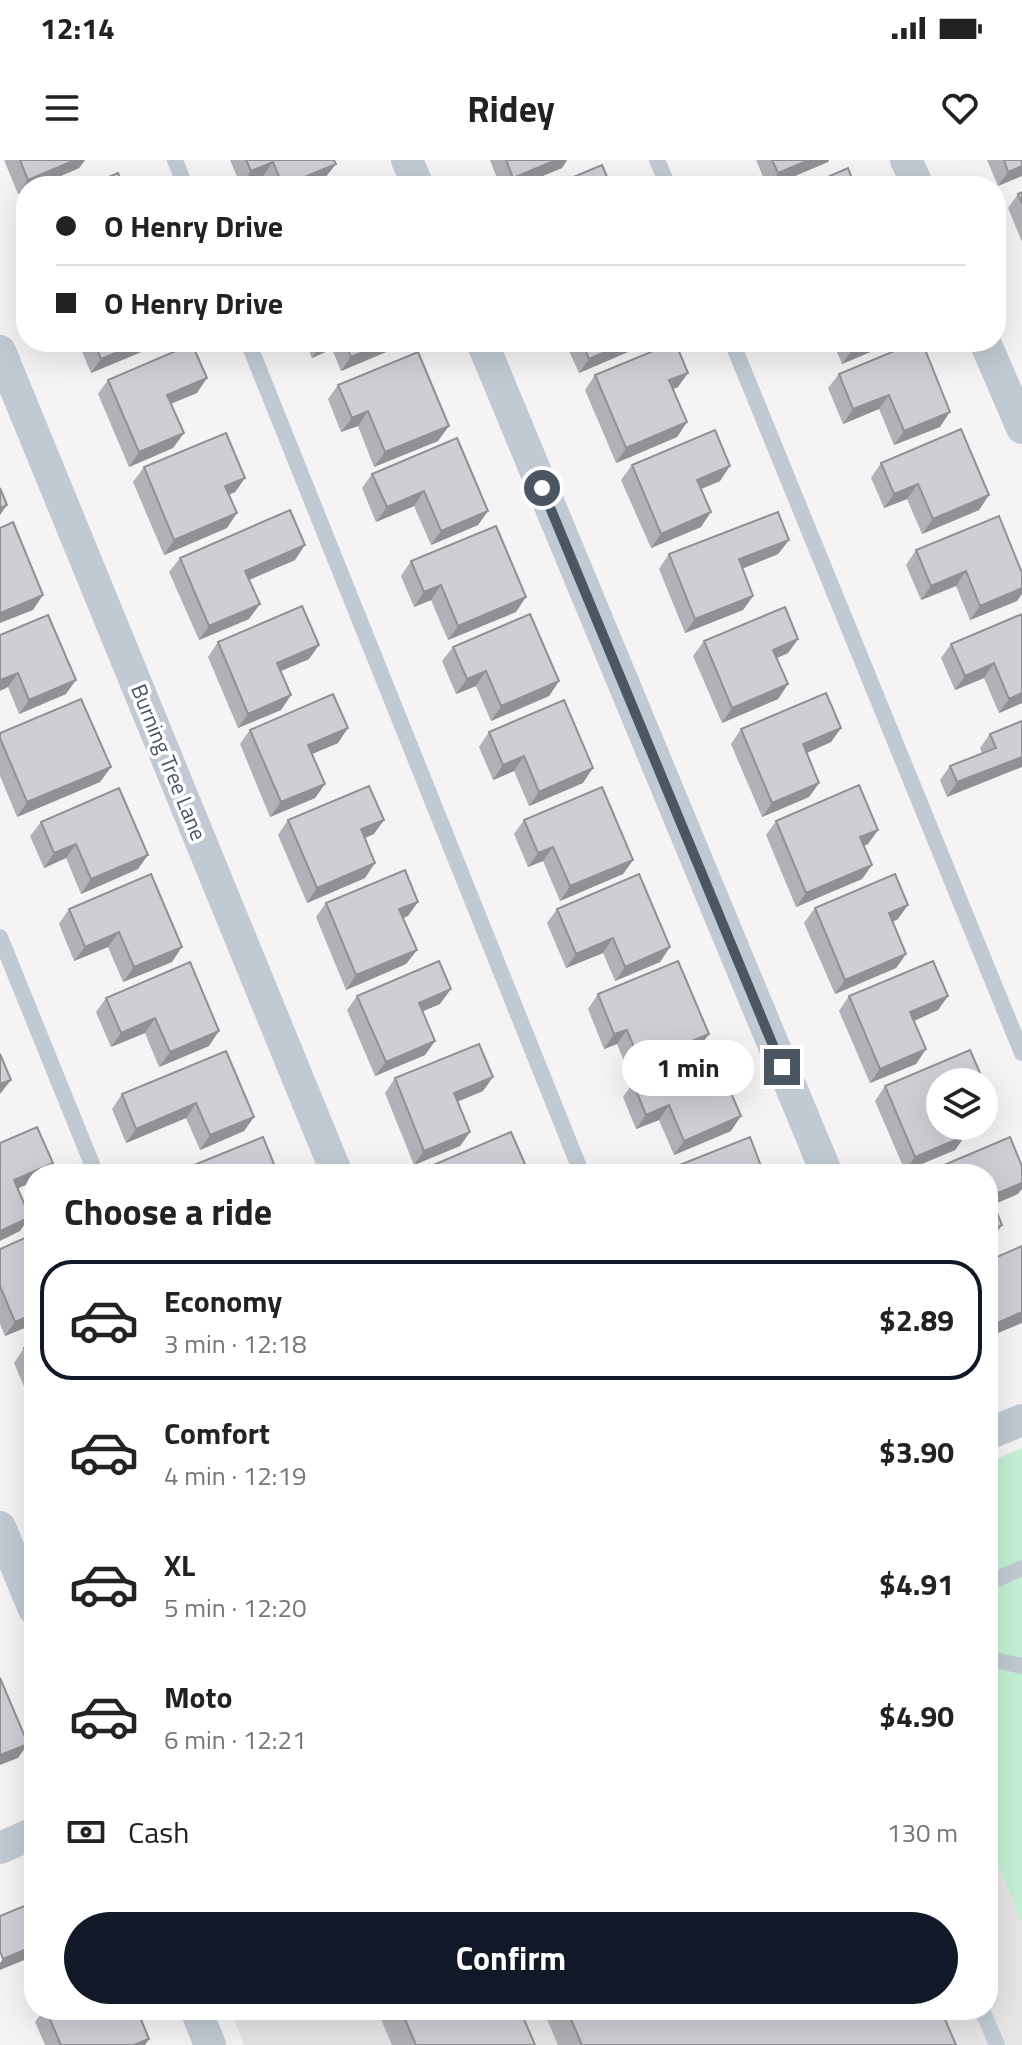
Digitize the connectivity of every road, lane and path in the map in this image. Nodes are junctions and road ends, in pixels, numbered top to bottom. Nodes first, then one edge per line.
1 (0, 351) edge
2 (252, 352) edge
3 (486, 352) edge
4 (736, 352) edge
5 (989, 352) edge
6 (1022, 428) edge
7 (0, 937) edge
8 (1022, 1053) edge
9 (92, 1164) edge
10 (333, 1164) edge
11 (578, 1164) edge
12 (823, 1164) edge
13 (1022, 1420) edge
14 (998, 1430) edge
15 (0, 1527) edge
16 (1022, 1568) edge
17 (998, 1579) edge
18 (24, 1585) edge
19 (998, 1661) edge
20 (1022, 1666) edge
21 (24, 1837) edge
22 (0, 1848) edge
23 (200, 2020) edge
24 (986, 2020) edge
25 (210, 2045) edge
26 (997, 2045) edge

1 - 10 street, Burning Tree Lane
2 - 11 lane
3 - 12 street
4 - 8 lane
5 - 6 street
7 - 9 lane
13 - 14 street
15 - 18 street
16 - 17 lane
19 - 20 lane
21 - 22 street
23 - 25 street
24 - 26 lane

